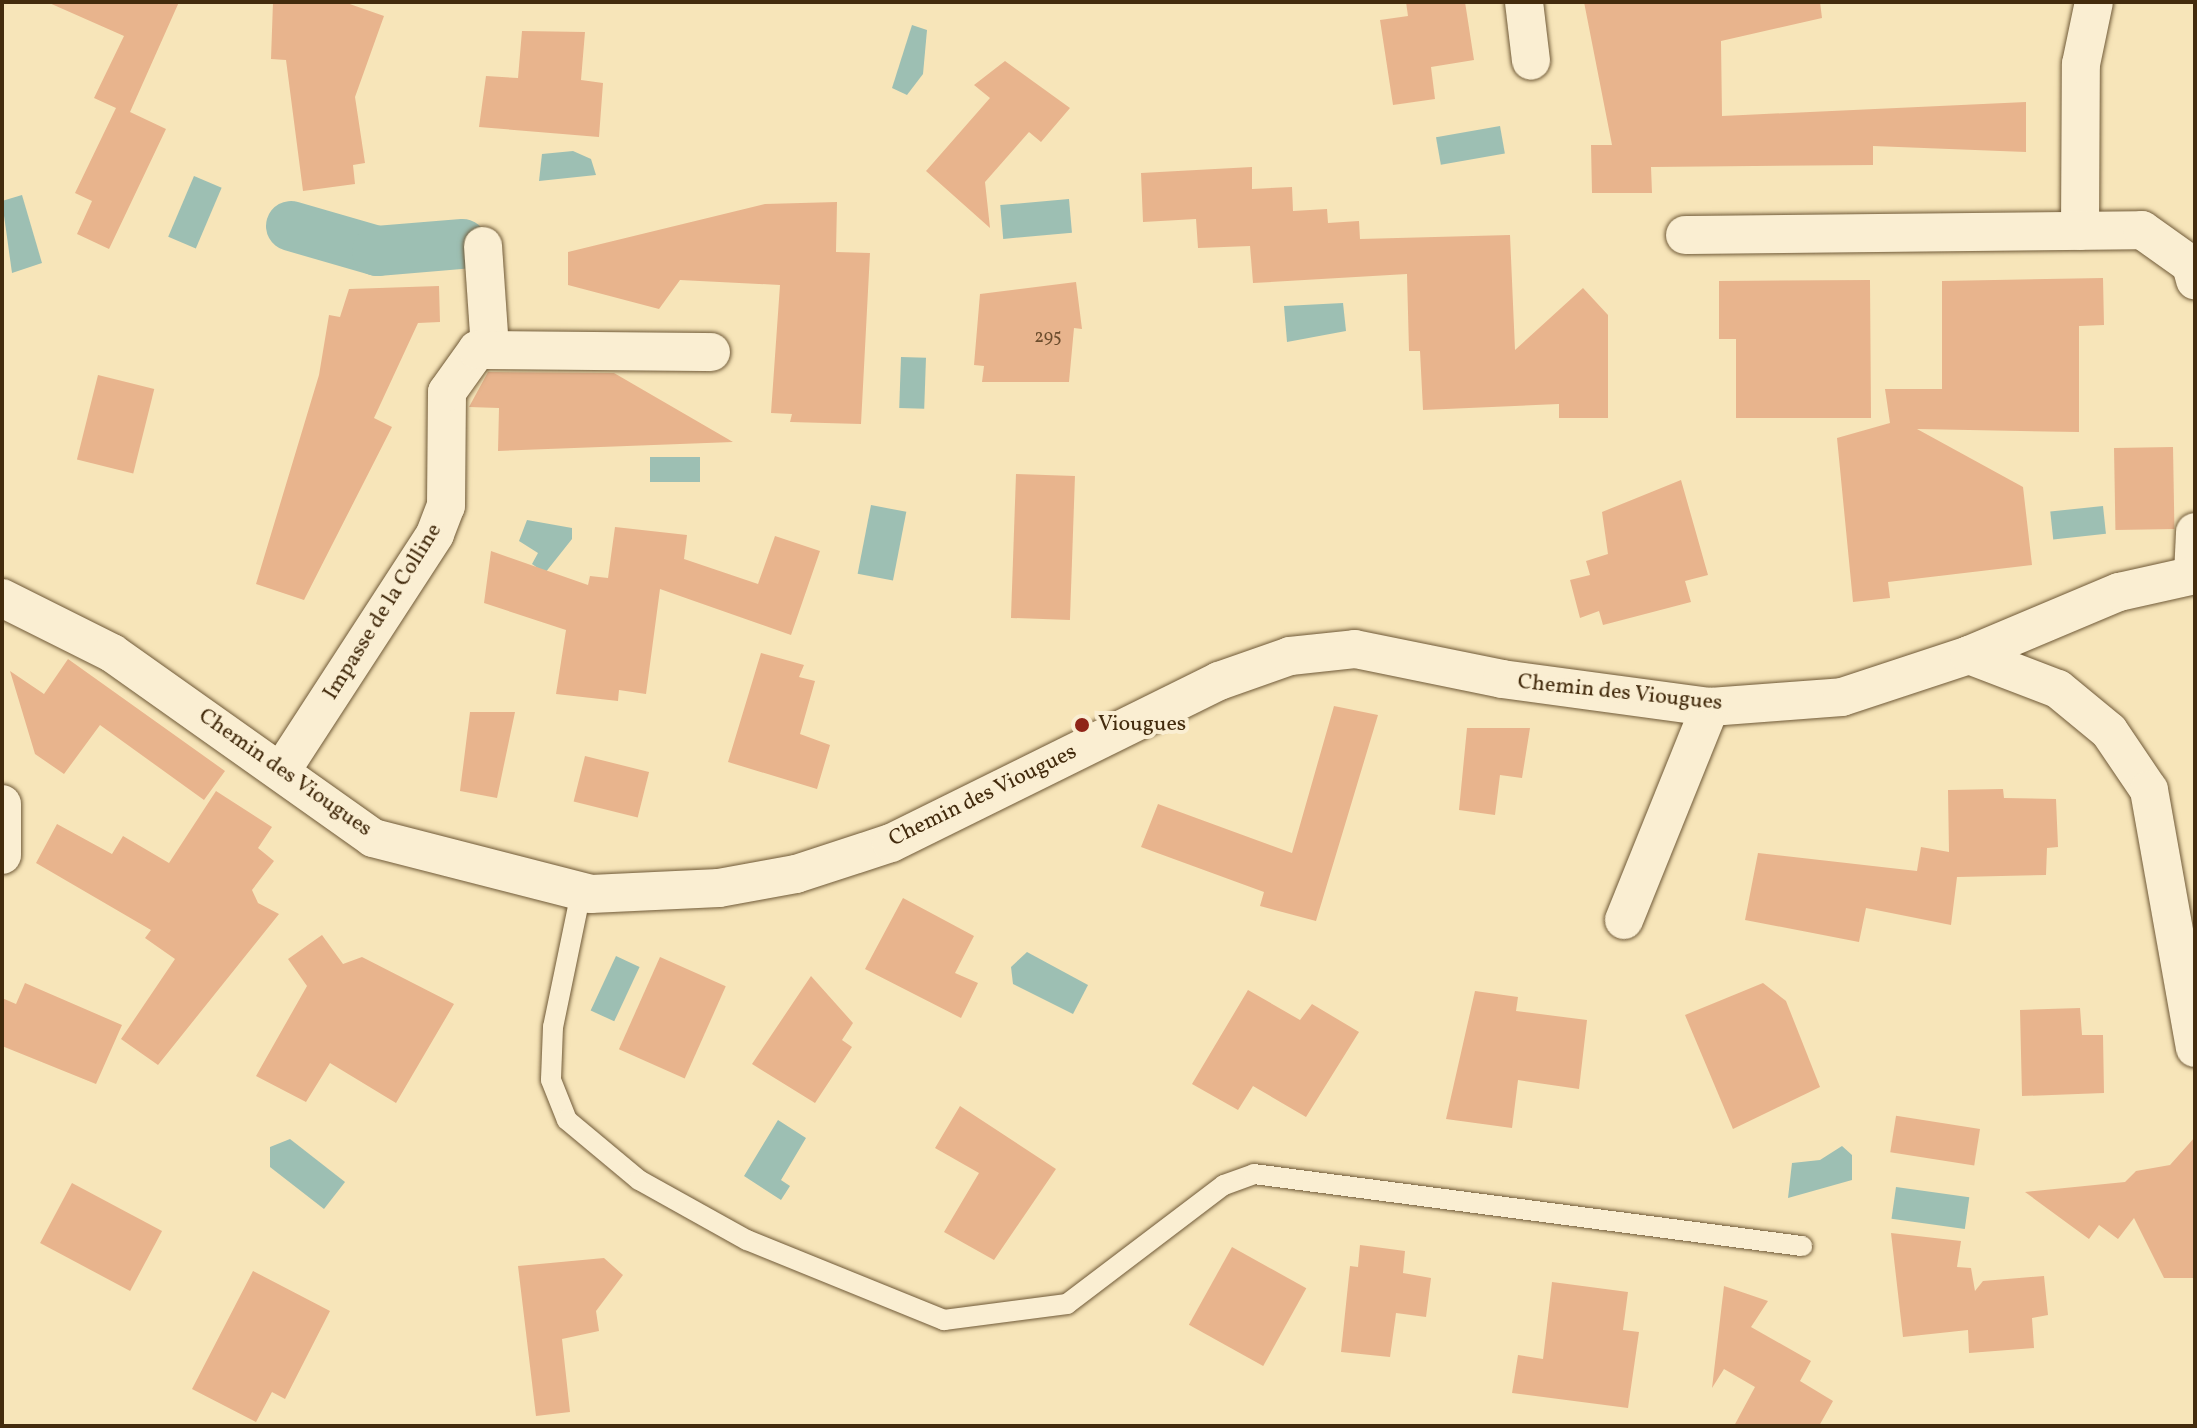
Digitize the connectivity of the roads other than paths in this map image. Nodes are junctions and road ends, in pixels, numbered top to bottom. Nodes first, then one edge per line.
1 (1524, 2) edge
2 (2094, 2) edge
3 (1531, 61) dead end
4 (2080, 231) junction
5 (1685, 235) dead end
6 (483, 246) dead end
7 (2195, 280) edge
8 (490, 348) junction
9 (711, 352) dead end
10 (2195, 532) edge
11 (2194, 575) edge
12 (2, 598) edge
13 (1969, 655) junction
14 (1710, 707) junction
15 (282, 770) junction
16 (2, 804) edge
17 (2, 855) edge
18 (581, 892) junction
19 (1624, 920) dead end
20 (2195, 1048) edge
21 (1802, 1246) dead end

1 - 3 street
2 - 4 street
4 - 5 street
4 - 7 street
6 - 8 street
8 - 9 street
8 - 15 street, Impasse de la Colline
10 - 11 street
11 - 13 street, Chemin des Viougues
12 - 15 street, Chemin des Viougues
13 - 14 street, Chemin des Viougues
13 - 20 street
14 - 18 street, Chemin des Viougues
14 - 19 street
15 - 18 street, Chemin des Viougues
16 - 17 street
18 - 21 lane

